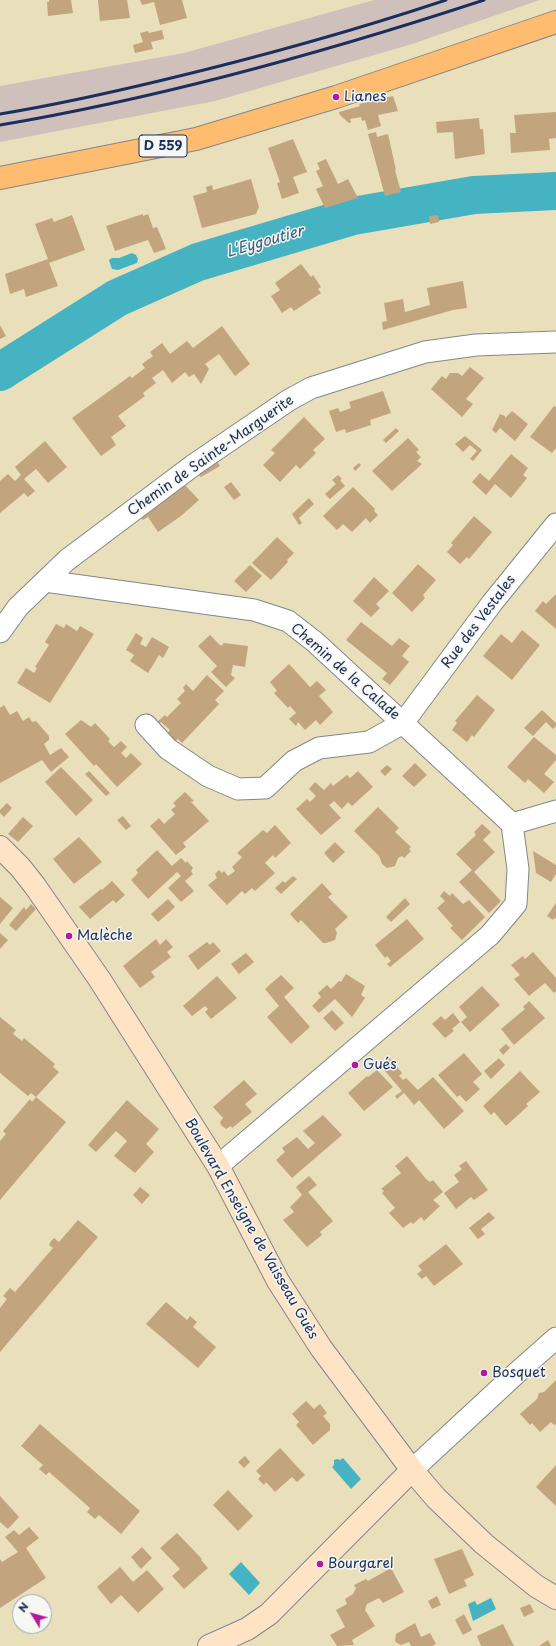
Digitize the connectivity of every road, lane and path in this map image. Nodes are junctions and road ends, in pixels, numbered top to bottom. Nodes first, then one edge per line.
1 (556, 22) edge
2 (0, 178) edge
3 (556, 342) edge
4 (556, 524) edge
5 (45, 581) junction
6 (0, 632) edge
7 (403, 723) junction
8 (146, 725) dead end
9 (556, 811) edge
10 (512, 824) junction
11 (0, 847) edge
12 (218, 1166) junction
13 (556, 1338) edge
14 (412, 1470) junction
15 (556, 1598) edge
16 (209, 1646) edge

1 - 2 main road, D 559
3 - 5 street, Chemin de Sainte-Marguerite
4 - 7 street, Rue des Vestales
5 - 6 street, Chemin de Sainte-Marguerite
5 - 7 street, Chemin de la Calade
7 - 8 street
7 - 10 street, Chemin de la Calade
9 - 10 street
10 - 12 street
11 - 12 main road, Boulevard Enseigne de Vaisseau Guès
12 - 14 main road, Boulevard Enseigne de Vaisseau Guès
13 - 14 street
14 - 15 main road, Boulevard Enseigne de Vaisseau Guès
14 - 16 main road

